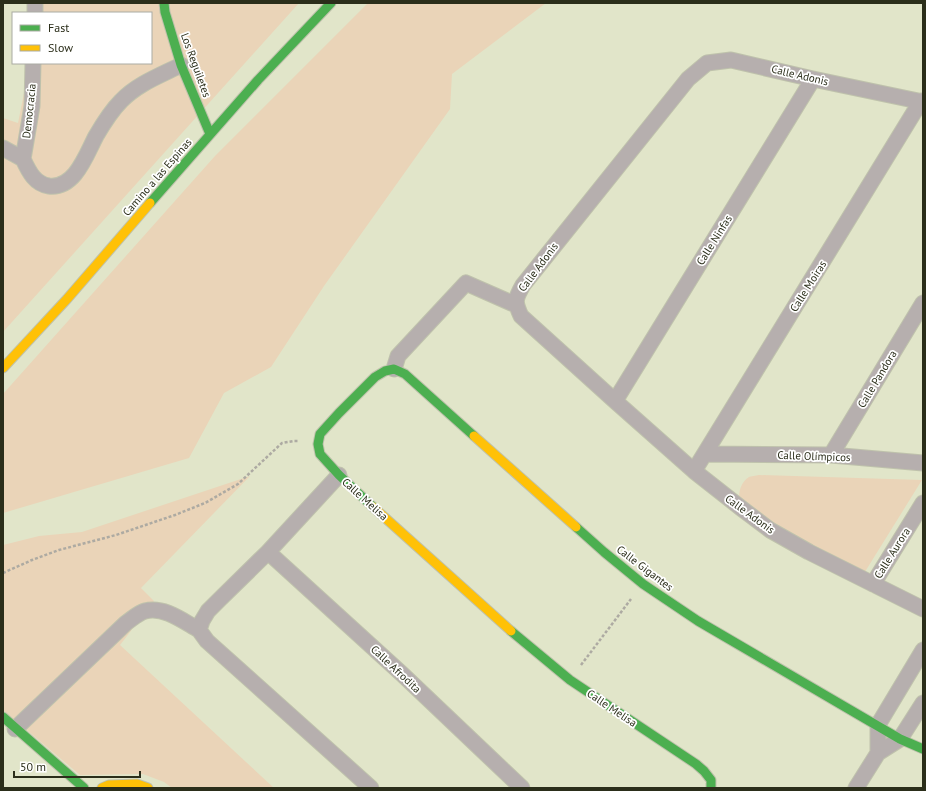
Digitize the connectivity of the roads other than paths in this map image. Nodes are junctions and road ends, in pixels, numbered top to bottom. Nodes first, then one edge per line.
1 (164, 3) edge
2 (331, 3) edge
3 (34, 64) edge
4 (181, 65) junction
5 (813, 79) junction
6 (922, 102) edge
7 (210, 134) junction
8 (3, 148) edge
9 (24, 159) junction
10 (923, 303) edge
11 (516, 305) junction
12 (3, 368) edge
13 (400, 372) junction
14 (615, 400) junction
15 (704, 454) junction
16 (831, 456) junction
17 (923, 463) edge
18 (694, 471) junction
19 (339, 475) junction
20 (923, 503) edge
21 (268, 552) junction
22 (873, 584) junction
23 (923, 609) edge
24 (199, 630) junction
25 (923, 650) edge
26 (923, 703) edge
27 (3, 717) edge
28 (878, 725) junction
29 (15, 728) junction
30 (900, 738) junction
31 (923, 749) edge
32 (878, 752) junction
33 (364, 786) edge
34 (84, 788) edge
35 (102, 788) edge
36 (148, 788) edge
37 (522, 788) edge
38 (711, 788) edge
39 (856, 788) edge

1 - 4 street, Los Reguiletes
2 - 7 street, Camino a las Espinas
3 - 9 street, Democracia
4 - 7 street, Los Reguiletes
4 - 9 street
5 - 6 street, Calle Adonis
5 - 11 street, Calle Adonis
5 - 14 street, Calle Ninfas
6 - 15 street, Calle Moiras
7 - 12 street, Camino a las Espinas
8 - 9 street
10 - 16 street, Calle Pandora
11 - 13 street
11 - 14 street, Calle Adonis
13 - 19 street
13 - 28 street, Calle Gigantes
14 - 18 street, Calle Adonis
15 - 16 street, Calle Olímpicos
15 - 18 street, Calle Moiras
16 - 17 street, Calle Olímpicos
18 - 22 street, Calle Adonis
19 - 21 street, Calle Melisa
19 - 38 street, Calle Melisa
20 - 22 street, Calle Aurora
21 - 24 street, Calle Melisa
21 - 37 street, Calle Afrodita
22 - 23 street, Calle Adonis
24 - 29 street
24 - 33 street
25 - 28 street
26 - 30 street
27 - 29 street
28 - 30 street, Calle Gigantes
28 - 32 street
29 - 34 street
30 - 31 street, Calle Gigantes
30 - 32 street
32 - 39 street
35 - 36 street

